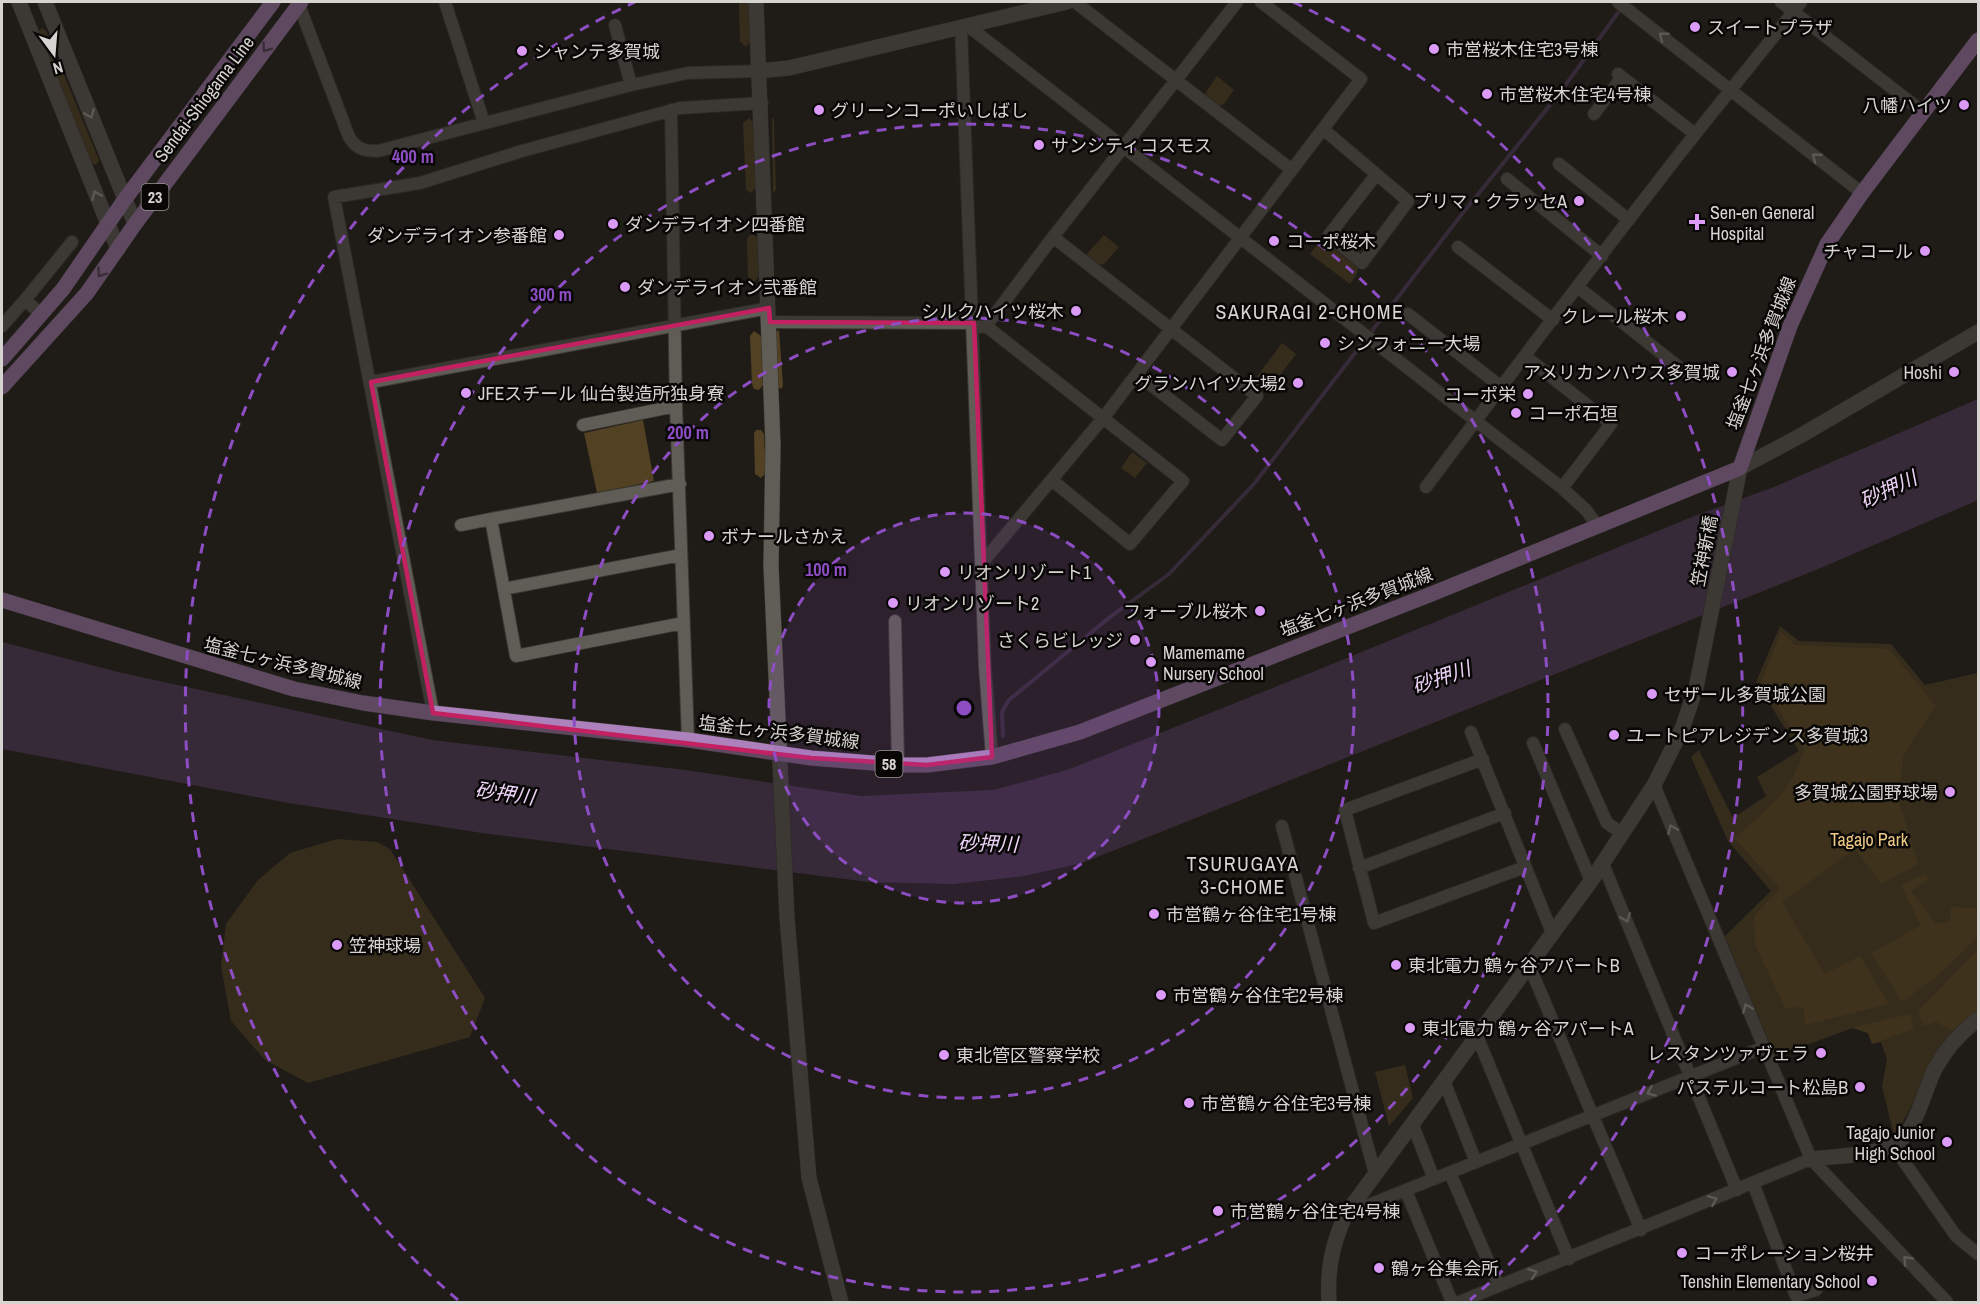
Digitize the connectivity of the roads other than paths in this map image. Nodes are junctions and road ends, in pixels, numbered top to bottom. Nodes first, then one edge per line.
1 (19, 2) edge
2 (45, 2) edge
3 (273, 2) edge
4 (445, 2) edge
5 (756, 2) edge
6 (1067, 2) edge
7 (1075, 2) edge
8 (1238, 2) edge
9 (1261, 2) edge
10 (1618, 2) edge
11 (1781, 2) edge
12 (300, 3) edge
13 (1798, 6) edge
14 (615, 25) dead end
15 (965, 26) junction
16 (1978, 40) edge
17 (760, 71) junction
18 (1176, 80) junction
19 (631, 85) junction
20 (1731, 89) junction
21 (762, 103) junction
22 (671, 110) junction
23 (1923, 112) junction
24 (1594, 114) dead end
25 (483, 123) junction
26 (1323, 129) junction
27 (1695, 134) junction
28 (1124, 147) junction
29 (1559, 164) dead end
30 (1292, 170) junction
31 (1376, 174) junction
32 (1507, 179) dead end
33 (1862, 193) junction
34 (125, 199) junction
35 (1629, 220) junction
36 (108, 223) junction
37 (135, 224) junction
38 (1053, 237) junction
39 (1240, 238) junction
40 (72, 242) dead end
41 (1458, 248) dead end
42 (118, 249) junction
43 (1602, 256) junction
44 (1579, 288) junction
45 (25, 300) junction
46 (41, 314) junction
47 (1408, 314) dead end
48 (769, 315) junction
49 (1552, 320) junction
50 (677, 323) junction
51 (2, 326) edge
52 (974, 326) junction
53 (986, 326) junction
54 (1172, 328) junction
55 (1978, 332) edge
56 (1525, 356) junction
57 (2, 359) edge
58 (1137, 374) junction
59 (1690, 376) dead end
60 (371, 382) junction
61 (1500, 386) junction
62 (2, 387) edge
63 (676, 406) junction
64 (1104, 417) junction
65 (1474, 421) junction
66 (583, 425) dead end
67 (1740, 468) junction
68 (1053, 481) junction
69 (680, 484) junction
70 (1426, 487) dead end
71 (1562, 488) junction
72 (491, 519) junction
73 (460, 525) dead end
74 (1597, 525) junction
75 (681, 555) junction
76 (982, 562) junction
77 (504, 589) junction
78 (2, 600) edge
79 (895, 621) dead end
80 (683, 623) junction
81 (433, 713) junction
82 (1566, 729) dead end
83 (1472, 732) dead end
84 (688, 740) junction
85 (1533, 743) dead end
86 (781, 754) junction
87 (992, 757) junction
88 (1483, 759) junction
89 (898, 765) junction
90 (1654, 785) junction
91 (1505, 813) junction
92 (1282, 826) dead end
93 (1623, 834) junction
94 (1603, 864) junction
95 (1525, 867) junction
96 (1359, 868) junction
97 (1591, 881) junction
98 (1552, 935) junction
99 (1529, 965) junction
100 (1978, 1019) edge
101 (1477, 1036) junction
102 (1764, 1047) junction
103 (1690, 1076) junction
104 (1444, 1081) junction
105 (1594, 1116) junction
106 (1412, 1124) junction
107 (1521, 1145) junction
108 (1893, 1146) junction
109 (1811, 1159) junction
110 (1476, 1162) junction
111 (1450, 1173) junction
112 (1375, 1174) junction
113 (1434, 1179) junction
114 (1753, 1183) junction
115 (1737, 1190) junction
116 (1406, 1191) junction
117 (1346, 1214) junction
118 (1641, 1230) junction
119 (1978, 1254) edge
120 (1569, 1259) junction
121 (1499, 1286) junction
122 (1816, 1290) dead end
123 (841, 1302) edge
124 (1329, 1302) edge
125 (1452, 1302) edge
126 (1459, 1302) edge
127 (1947, 1302) edge

36 -> 1 street
2 -> 34 street
3 - 34 main road, Sendai-Shiogama Line / 23
4 - 25 street
5 - 17 street
6 - 15 street
7 - 18 street
8 - 18 street
9 - 26 street
20 -> 10 street
11 - 13 street
12 - 25 street
12 -> 37 main road, Sendai-Shiogama Line / 23
13 - 20 street
13 - 23 street
14 - 19 street
15 - 17 street
15 - 28 street
15 - 52 street
16 - 23 main road, 塩釜七ヶ浜多賀城線
17 - 19 street
17 - 21 street
18 - 28 street
18 - 30 street
19 - 25 street
20 - 27 street
33 -> 20 street
21 - 22 street
21 - 48 street
22 - 50 street
22 - 60 street
23 - 33 main road, 塩釜七ヶ浜多賀城線
24 - 27 street
26 - 30 street
26 - 31 street
27 - 35 street
28 - 38 street
28 - 39 street
29 - 35 street
30 - 39 street
31 - 31 street
32 - 43 street
33 - 67 main road, 塩釜七ヶ浜多賀城線
34 - 36 main road, Sendai-Shiogama Line / 23
34 - 37 street
35 - 43 street
36 - 42 street
36 - 46 main road, Sendai-Shiogama Line / 23
37 - 42 main road, Sendai-Shiogama Line / 23
38 - 53 street
38 - 54 street
39 - 54 street
39 - 65 street
40 - 45 street
41 - 49 street
42 -> 62 main road, Sendai-Shiogama Line / 23
43 - 44 street
44 - 49 street
44 - 59 street
45 - 46 street
45 - 51 street
46 - 57 main road, Sendai-Shiogama Line / 23
47 - 61 street
48 - 50 street
48 - 52 street
48 - 86 street
49 - 56 street
50 - 60 street
50 - 63 street
52 - 53 street
52 - 76 street
53 - 64 street
54 - 58 street
54 - 58 street
55 - 67 street
56 - 61 street
56 - 71 street
58 - 64 street
60 - 81 street
61 - 65 street
63 - 66 street
63 - 69 street
64 - 68 street
64 - 68 street
65 - 70 street
65 - 71 street
67 - 74 main road, 塩釜七ヶ浜多賀城線 / 58
67 - 90 street, 笠神新橋
68 - 76 street
69 - 72 street
69 - 75 street
71 - 74 street
72 - 73 street
72 - 77 street
74 - 87 main road, 塩釜七ヶ浜多賀城線 / 58
75 - 77 street
75 - 80 street
76 - 87 street
77 - 80 street
78 - 81 main road, 塩釜七ヶ浜多賀城線 / 58
79 - 89 street
80 - 84 street
81 - 84 main road, 塩釜七ヶ浜多賀城線 / 58
82 - 93 street
83 - 88 street
84 - 86 main road, 塩釜七ヶ浜多賀城線 / 58
85 - 97 street
86 - 89 main road, 塩釜七ヶ浜多賀城線 / 58
86 - 123 street
87 - 89 main road, 塩釜七ヶ浜多賀城線 / 58
88 - 91 street
88 - 96 street
90 - 93 street, 笠神新橋
102 -> 90 street
91 - 95 street
91 - 96 street
92 - 112 street
93 - 94 street, 笠神新橋
94 - 97 street, 笠神新橋
94 -> 103 street
95 - 96 street
95 - 98 street
97 - 98 street, 笠神新橋
98 - 99 street, 笠神新橋
99 - 101 street, 笠神新橋
99 - 105 street
100 - 108 street
101 - 104 street, 笠神新橋
101 - 107 street
102 - 103 street
102 - 109 street
103 -> 105 street
103 - 115 street
104 - 106 street, 笠神新橋
104 - 110 street
105 - 107 street
105 - 118 street
106 - 112 street, 笠神新橋
106 - 113 street
107 - 110 street
107 - 120 street
108 - 109 street
108 - 119 street
109 - 114 street
127 -> 109 street
110 - 111 street
111 - 113 street
111 - 121 street
112 - 117 street, 笠神新橋
113 - 116 street
114 - 115 street
114 - 122 street
118 -> 115 street
116 - 117 street
116 - 125 street
117 - 124 street, 笠神新橋
118 - 120 street
121 -> 120 street
121 - 126 street

